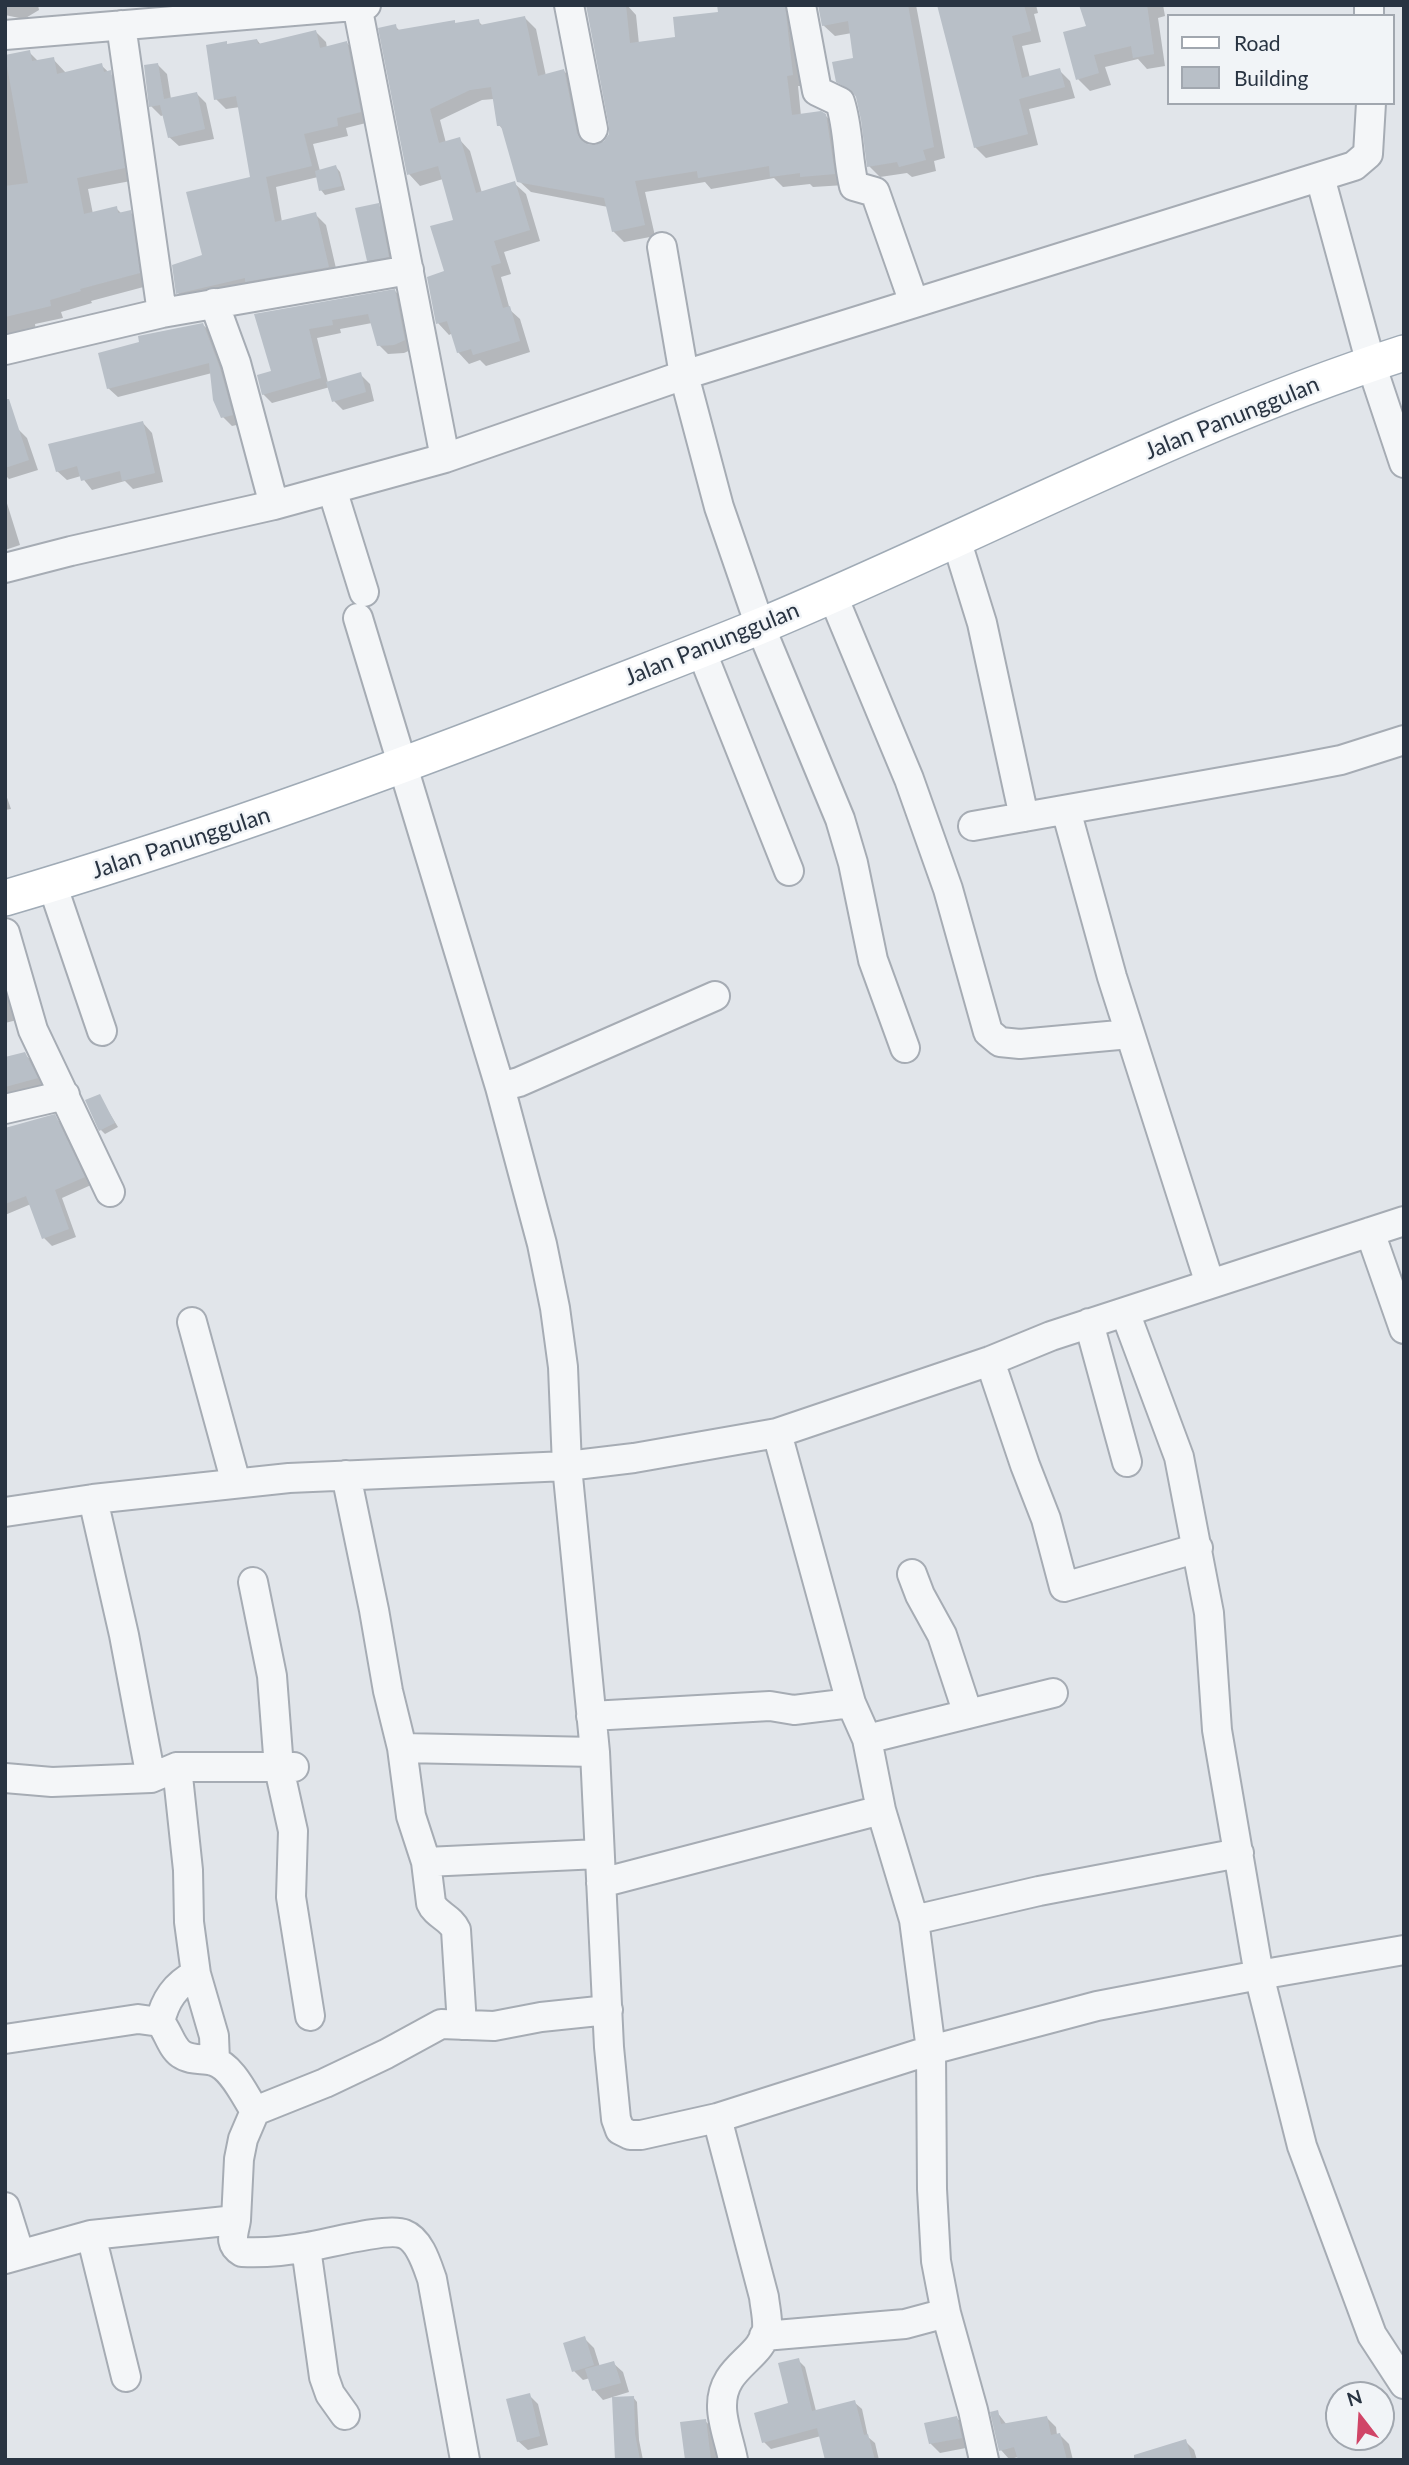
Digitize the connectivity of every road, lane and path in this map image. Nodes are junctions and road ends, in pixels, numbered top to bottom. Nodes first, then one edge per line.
1 (366, 5) edge
2 (569, 5) edge
3 (801, 5) edge
4 (357, 6) edge
5 (121, 26) junction
6 (5, 35) edge
7 (1371, 105) edge
8 (593, 129) dead end
9 (1320, 177) junction
10 (662, 247) dead end
11 (409, 270) junction
12 (214, 303) junction
13 (914, 303) junction
14 (162, 313) junction
15 (5, 350) edge
16 (1387, 358) edge
17 (684, 375) junction
18 (445, 458) junction
19 (1404, 463) edge
20 (332, 489) junction
21 (274, 505) junction
22 (956, 539) junction
23 (5, 568) edge
24 (832, 594) junction
25 (760, 626) junction
26 (701, 650) junction
27 (1404, 740) edge
28 (401, 767) junction
29 (1066, 810) junction
30 (1024, 817) junction
31 (973, 826) dead end
32 (789, 871) dead end
33 (52, 884) junction
34 (5, 898) edge
35 (5, 933) edge
36 (715, 996) dead end
37 (102, 1031) dead end
38 (1130, 1034) junction
39 (905, 1048) dead end
40 (500, 1087) junction
41 (65, 1095) junction
42 (5, 1109) edge
43 (110, 1192) dead end
44 (1404, 1221) edge
45 (1370, 1232) junction
46 (1210, 1284) junction
47 (1125, 1312) junction
48 (192, 1322) dead end
49 (1089, 1323) junction
50 (1404, 1329) edge
51 (990, 1360) junction
52 (777, 1433) junction
53 (1127, 1462) dead end
54 (567, 1466) junction
55 (346, 1475) junction
56 (236, 1483) junction
57 (93, 1499) junction
58 (5, 1512) edge
59 (1198, 1548) junction
60 (912, 1574) dead end
61 (253, 1583) dead end
62 (1053, 1692) dead end
63 (851, 1703) junction
64 (968, 1714) junction
65 (591, 1716) junction
66 (867, 1738) junction
67 (402, 1748) junction
68 (595, 1752) junction
69 (177, 1767) junction
70 (287, 1767) junction
71 (5, 1778) edge
72 (152, 1778) junction
73 (881, 1810) junction
74 (1239, 1853) junction
75 (600, 1854) junction
76 (426, 1862) junction
77 (601, 1883) junction
78 (914, 1920) junction
79 (1404, 1950) edge
80 (196, 1974) junction
81 (1259, 1975) junction
82 (608, 2010) junction
83 (310, 2016) dead end
84 (160, 2022) junction
85 (462, 2025) junction
86 (5, 2039) edge
87 (931, 2050) junction
88 (215, 2061) junction
89 (255, 2111) junction
90 (717, 2118) junction
91 (5, 2207) edge
92 (236, 2220) junction
93 (91, 2235) junction
94 (306, 2248) junction
95 (13, 2257) edge
96 (946, 2313) junction
97 (764, 2336) junction
98 (126, 2377) dead end
99 (1404, 2384) edge
100 (345, 2415) dead end
101 (466, 2460) edge
102 (733, 2460) edge
103 (984, 2460) edge

1 - 4 street
2 - 8 street
3 - 13 street
4 - 5 street
4 - 11 street
5 - 6 street
5 - 14 street
7 - 9 street
9 - 13 street
9 - 16 street
10 - 17 street
11 - 12 street
11 - 18 street
12 - 14 street
12 - 21 street
13 - 17 street
14 - 15 street
16 - 19 street
16 - 22 main road, Jalan Panunggulan
17 - 18 street
17 - 25 street
18 - 20 street
20 - 21 street
20 - 28 street
21 - 23 street
22 - 24 main road, Jalan Panunggulan
22 - 30 street
24 - 25 main road, Jalan Panunggulan
24 - 38 street
25 - 26 main road, Jalan Panunggulan
25 - 39 street
26 - 28 main road, Jalan Panunggulan
26 - 32 street
27 - 29 street
28 - 33 main road, Jalan Panunggulan
28 - 40 street
29 - 30 street
29 - 38 street
30 - 31 street
33 - 34 main road, Jalan Panunggulan
33 - 37 street
35 - 41 street
36 - 40 street
38 - 46 street
40 - 54 street
41 - 42 street
41 - 43 street
44 - 45 street
45 - 46 street
45 - 50 street
46 - 47 street
47 - 49 street
47 - 59 street
48 - 56 street
49 - 51 street
49 - 53 street
51 - 52 street
51 - 59 street
52 - 54 street
52 - 63 street
54 - 55 street
54 - 65 street
55 - 56 street
55 - 67 street
56 - 57 street
57 - 58 street
57 - 72 street
59 - 74 street
60 - 64 street
61 - 70 street
62 - 64 street
63 - 65 street
63 - 66 street
64 - 66 street
65 - 68 street
66 - 73 street
67 - 68 street
67 - 76 street
68 - 75 street
69 - 70 street
69 - 72 street
69 - 80 street
70 - 83 street
71 - 72 street
73 - 77 street
73 - 78 street
74 - 78 street
74 - 81 street
75 - 76 street
75 - 77 street
76 - 85 street
77 - 82 street
78 - 87 street
79 - 81 street
80 - 84 street
80 - 88 street
81 - 87 street
81 - 99 street
82 - 85 street
82 - 90 street
84 - 86 street
84 - 88 street
85 - 89 street
87 - 90 street
87 - 96 street
88 - 89 street
89 - 92 street
90 - 97 street
91 - 95 street
92 - 93 street
92 - 94 street
93 - 95 street
93 - 98 street
94 - 100 street
94 - 101 street
96 - 97 street
96 - 103 street
97 - 102 street

